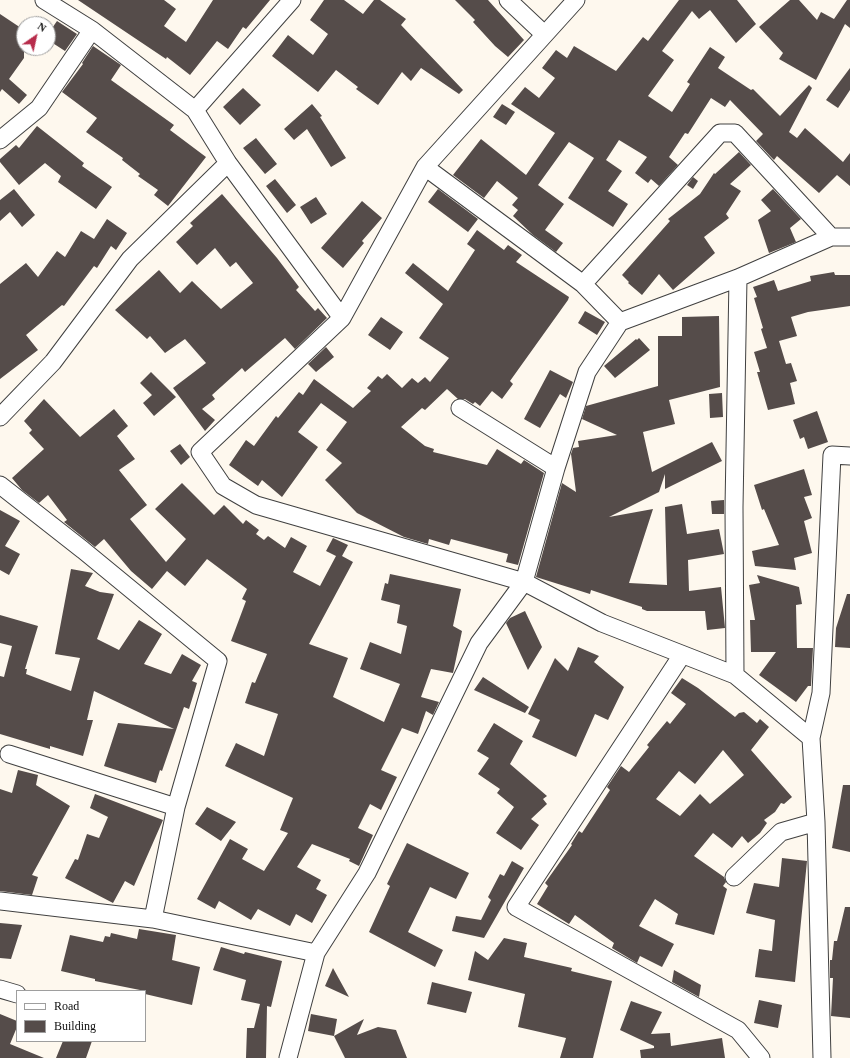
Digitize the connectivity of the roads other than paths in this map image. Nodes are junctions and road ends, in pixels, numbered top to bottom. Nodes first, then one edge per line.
1 (44, 0) edge
2 (292, 0) edge
3 (508, 0) edge
4 (576, 0) edge
5 (92, 30) junction
6 (544, 34) junction
7 (195, 110) junction
8 (0, 140) edge
9 (228, 163) junction
10 (425, 167) junction
11 (850, 236) edge
12 (831, 237) junction
13 (738, 278) junction
14 (584, 284) junction
15 (342, 318) junction
16 (620, 322) junction
17 (460, 408) dead end
18 (0, 417) edge
19 (850, 456) edge
20 (556, 468) junction
21 (0, 486) edge
22 (524, 582) junction
23 (682, 655) junction
24 (735, 675) junction
25 (811, 738) junction
26 (9, 754) dead end
27 (176, 807) junction
28 (816, 822) junction
29 (734, 877) dead end
30 (0, 901) edge
31 (154, 919) junction
32 (316, 953) junction
33 (0, 989) edge
34 (16, 994) edge
35 (288, 1058) edge
36 (762, 1058) edge
37 (822, 1058) edge

1 - 5 street
2 - 7 street
3 - 6 street
4 - 6 street
5 - 7 street
5 - 8 street
6 - 10 street
7 - 9 street
9 - 15 street
9 - 18 street
10 - 14 street
10 - 15 street
11 - 12 street
12 - 13 street
12 - 14 street
13 - 16 street
13 - 24 street
14 - 16 street
15 - 22 street
16 - 20 street
17 - 20 street
19 - 25 street
20 - 22 street
21 - 27 street
22 - 23 street
22 - 32 street
23 - 24 street
23 - 36 street
24 - 25 street
25 - 28 street
26 - 27 street
27 - 31 street
28 - 29 street
28 - 37 street
30 - 31 street
31 - 32 street
32 - 35 street
33 - 34 street

